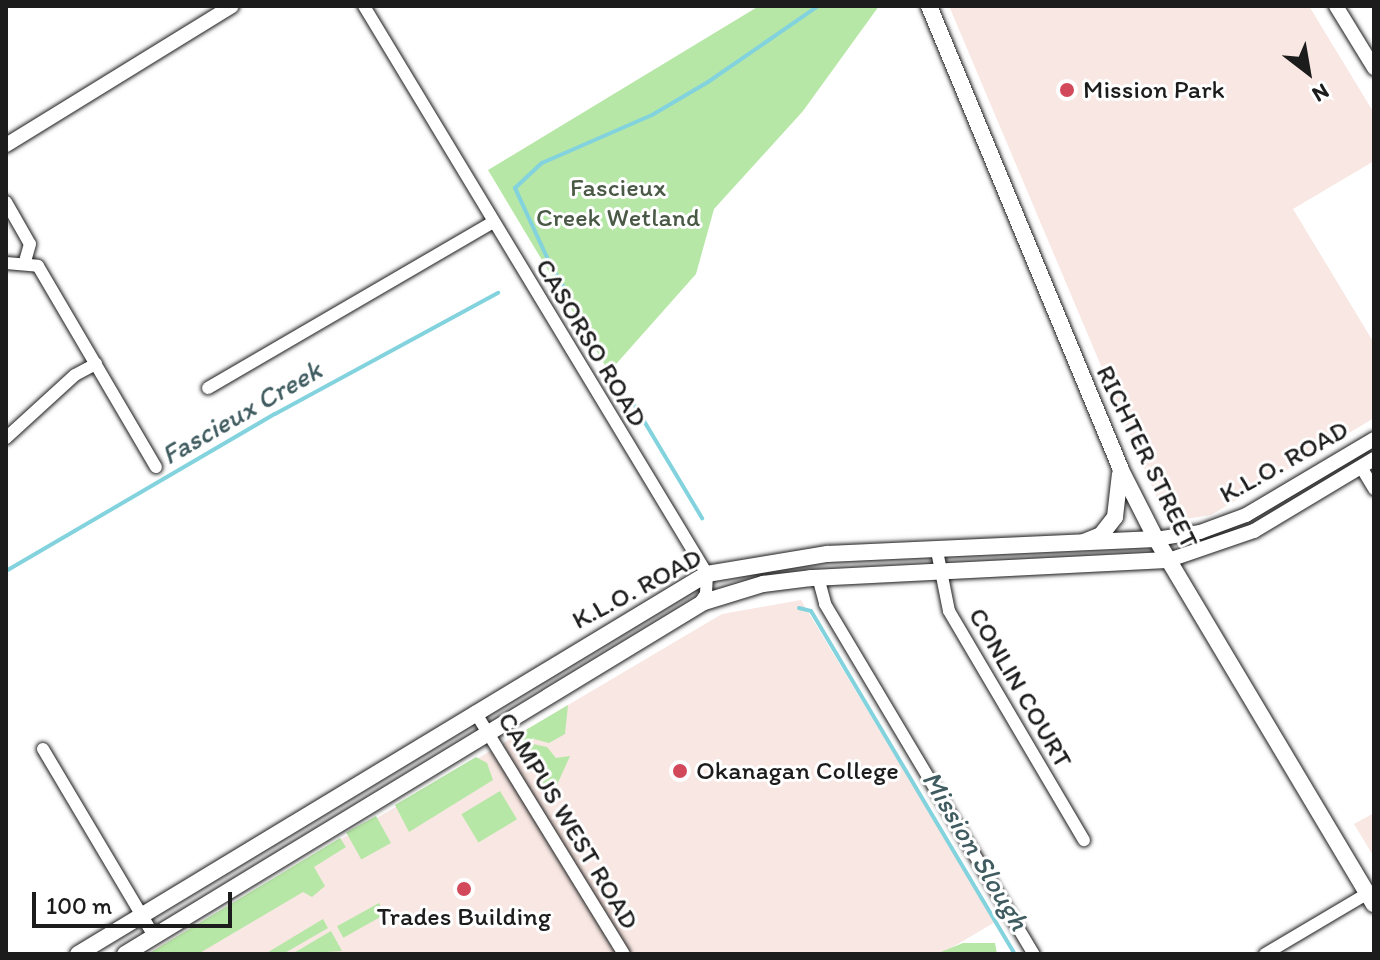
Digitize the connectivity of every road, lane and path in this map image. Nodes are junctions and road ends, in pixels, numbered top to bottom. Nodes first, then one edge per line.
1 (232, 6) edge
2 (364, 6) edge
3 (929, 6) edge
4 (1336, 6) edge
5 (1374, 68) edge
6 (6, 145) edge
7 (6, 202) edge
8 (492, 223) junction
9 (25, 262) junction
10 (6, 263) edge
11 (96, 364) junction
12 (208, 388) dead end
13 (6, 438) edge
14 (1374, 439) edge
15 (1367, 463) edge
16 (156, 467) dead end
17 (1120, 468) junction
18 (1374, 489) edge
19 (1156, 539) junction
20 (1075, 547) junction
21 (937, 551) junction
22 (1169, 560) junction
23 (939, 574) junction
24 (700, 577) junction
25 (818, 577) junction
26 (699, 604) junction
27 (475, 712) junction
28 (489, 732) junction
29 (43, 749) dead end
30 (1084, 840) dead end
31 (1371, 898) edge
32 (141, 916) junction
33 (154, 936) junction
34 (78, 954) edge
35 (125, 954) edge
36 (624, 954) edge
37 (1034, 954) edge
38 (1265, 954) edge

1 - 6 street
2 - 8 street, CASORSO ROAD
3 - 17 main road, RICHTER STREET
4 - 5 street
7 - 9 street
8 - 12 street
8 - 24 street, CASORSO ROAD
9 - 10 street
9 - 11 street
11 - 13 street
11 - 16 street
14 - 19 street, K.L.O. ROAD
15 - 18 street
15 - 22 street, K.L.O. ROAD
17 - 19 main road, RICHTER STREET
17 - 20 main road
19 - 20 main road, K.L.O. ROAD
19 - 22 main road, RICHTER STREET
20 - 21 main road, K.L.O. ROAD
21 - 23 street, CONLIN COURT
21 - 24 main road, K.L.O. ROAD
22 - 23 main road, K.L.O. ROAD
22 - 31 main road, RICHTER STREET
23 - 25 main road, K.L.O. ROAD
23 - 30 street, CONLIN COURT
24 - 26 street
24 - 27 main road, K.L.O. ROAD
25 - 26 main road, K.L.O. ROAD
25 - 37 street
26 - 28 main road, K.L.O. ROAD
27 - 28 street, CAMPUS WEST ROAD
27 - 32 main road, K.L.O. ROAD
28 - 33 main road, K.L.O. ROAD
28 - 36 street, CAMPUS WEST ROAD
29 - 32 street
31 - 38 street
32 - 33 street
32 - 34 main road, K.L.O. ROAD
33 - 35 main road, K.L.O. ROAD

